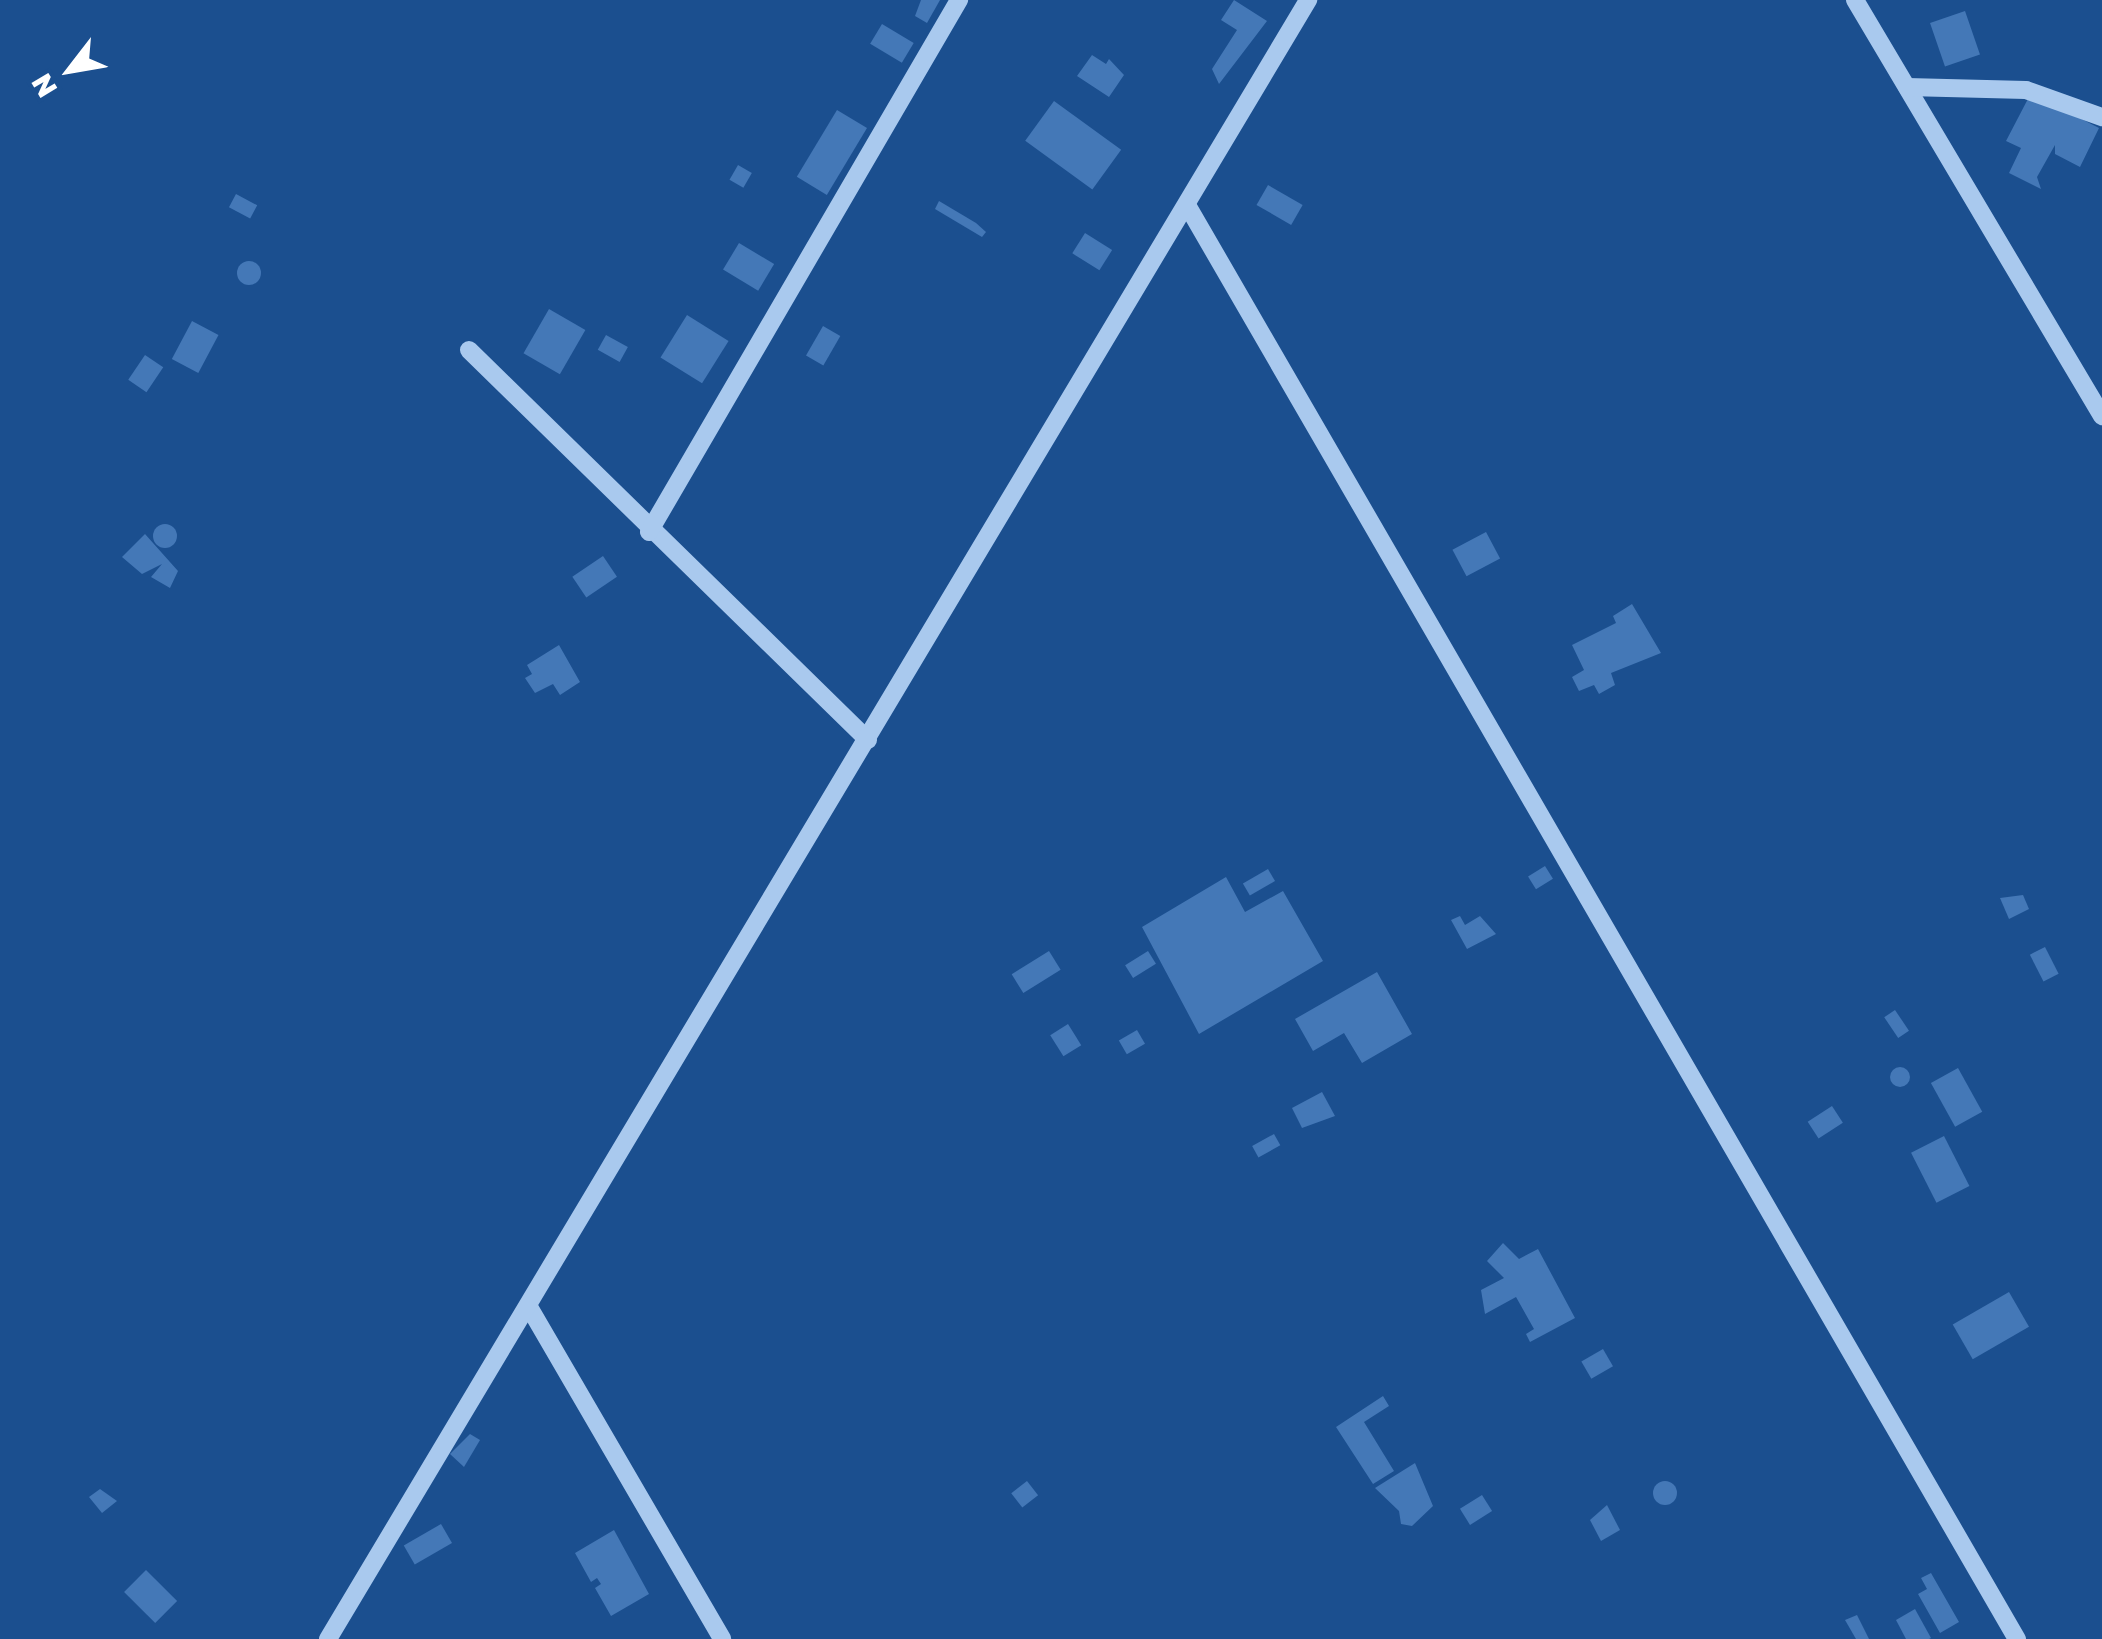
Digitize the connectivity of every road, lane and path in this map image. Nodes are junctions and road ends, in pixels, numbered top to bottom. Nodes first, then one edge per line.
1 (959, 0) edge
2 (1308, 0) edge
3 (1856, 0) edge
4 (1907, 87) junction
5 (2102, 117) edge
6 (1187, 206) junction
7 (468, 350) dead end
8 (2102, 416) edge
9 (649, 532) junction
10 (868, 740) junction
11 (528, 1307) junction
12 (328, 1639) edge
13 (722, 1639) edge
14 (2017, 1639) edge

1 - 9 street
2 - 6 street
3 - 4 street
4 - 5 street
4 - 8 street
6 - 10 street
6 - 14 street
7 - 9 street
9 - 10 street
10 - 11 street
11 - 12 street
11 - 13 street

